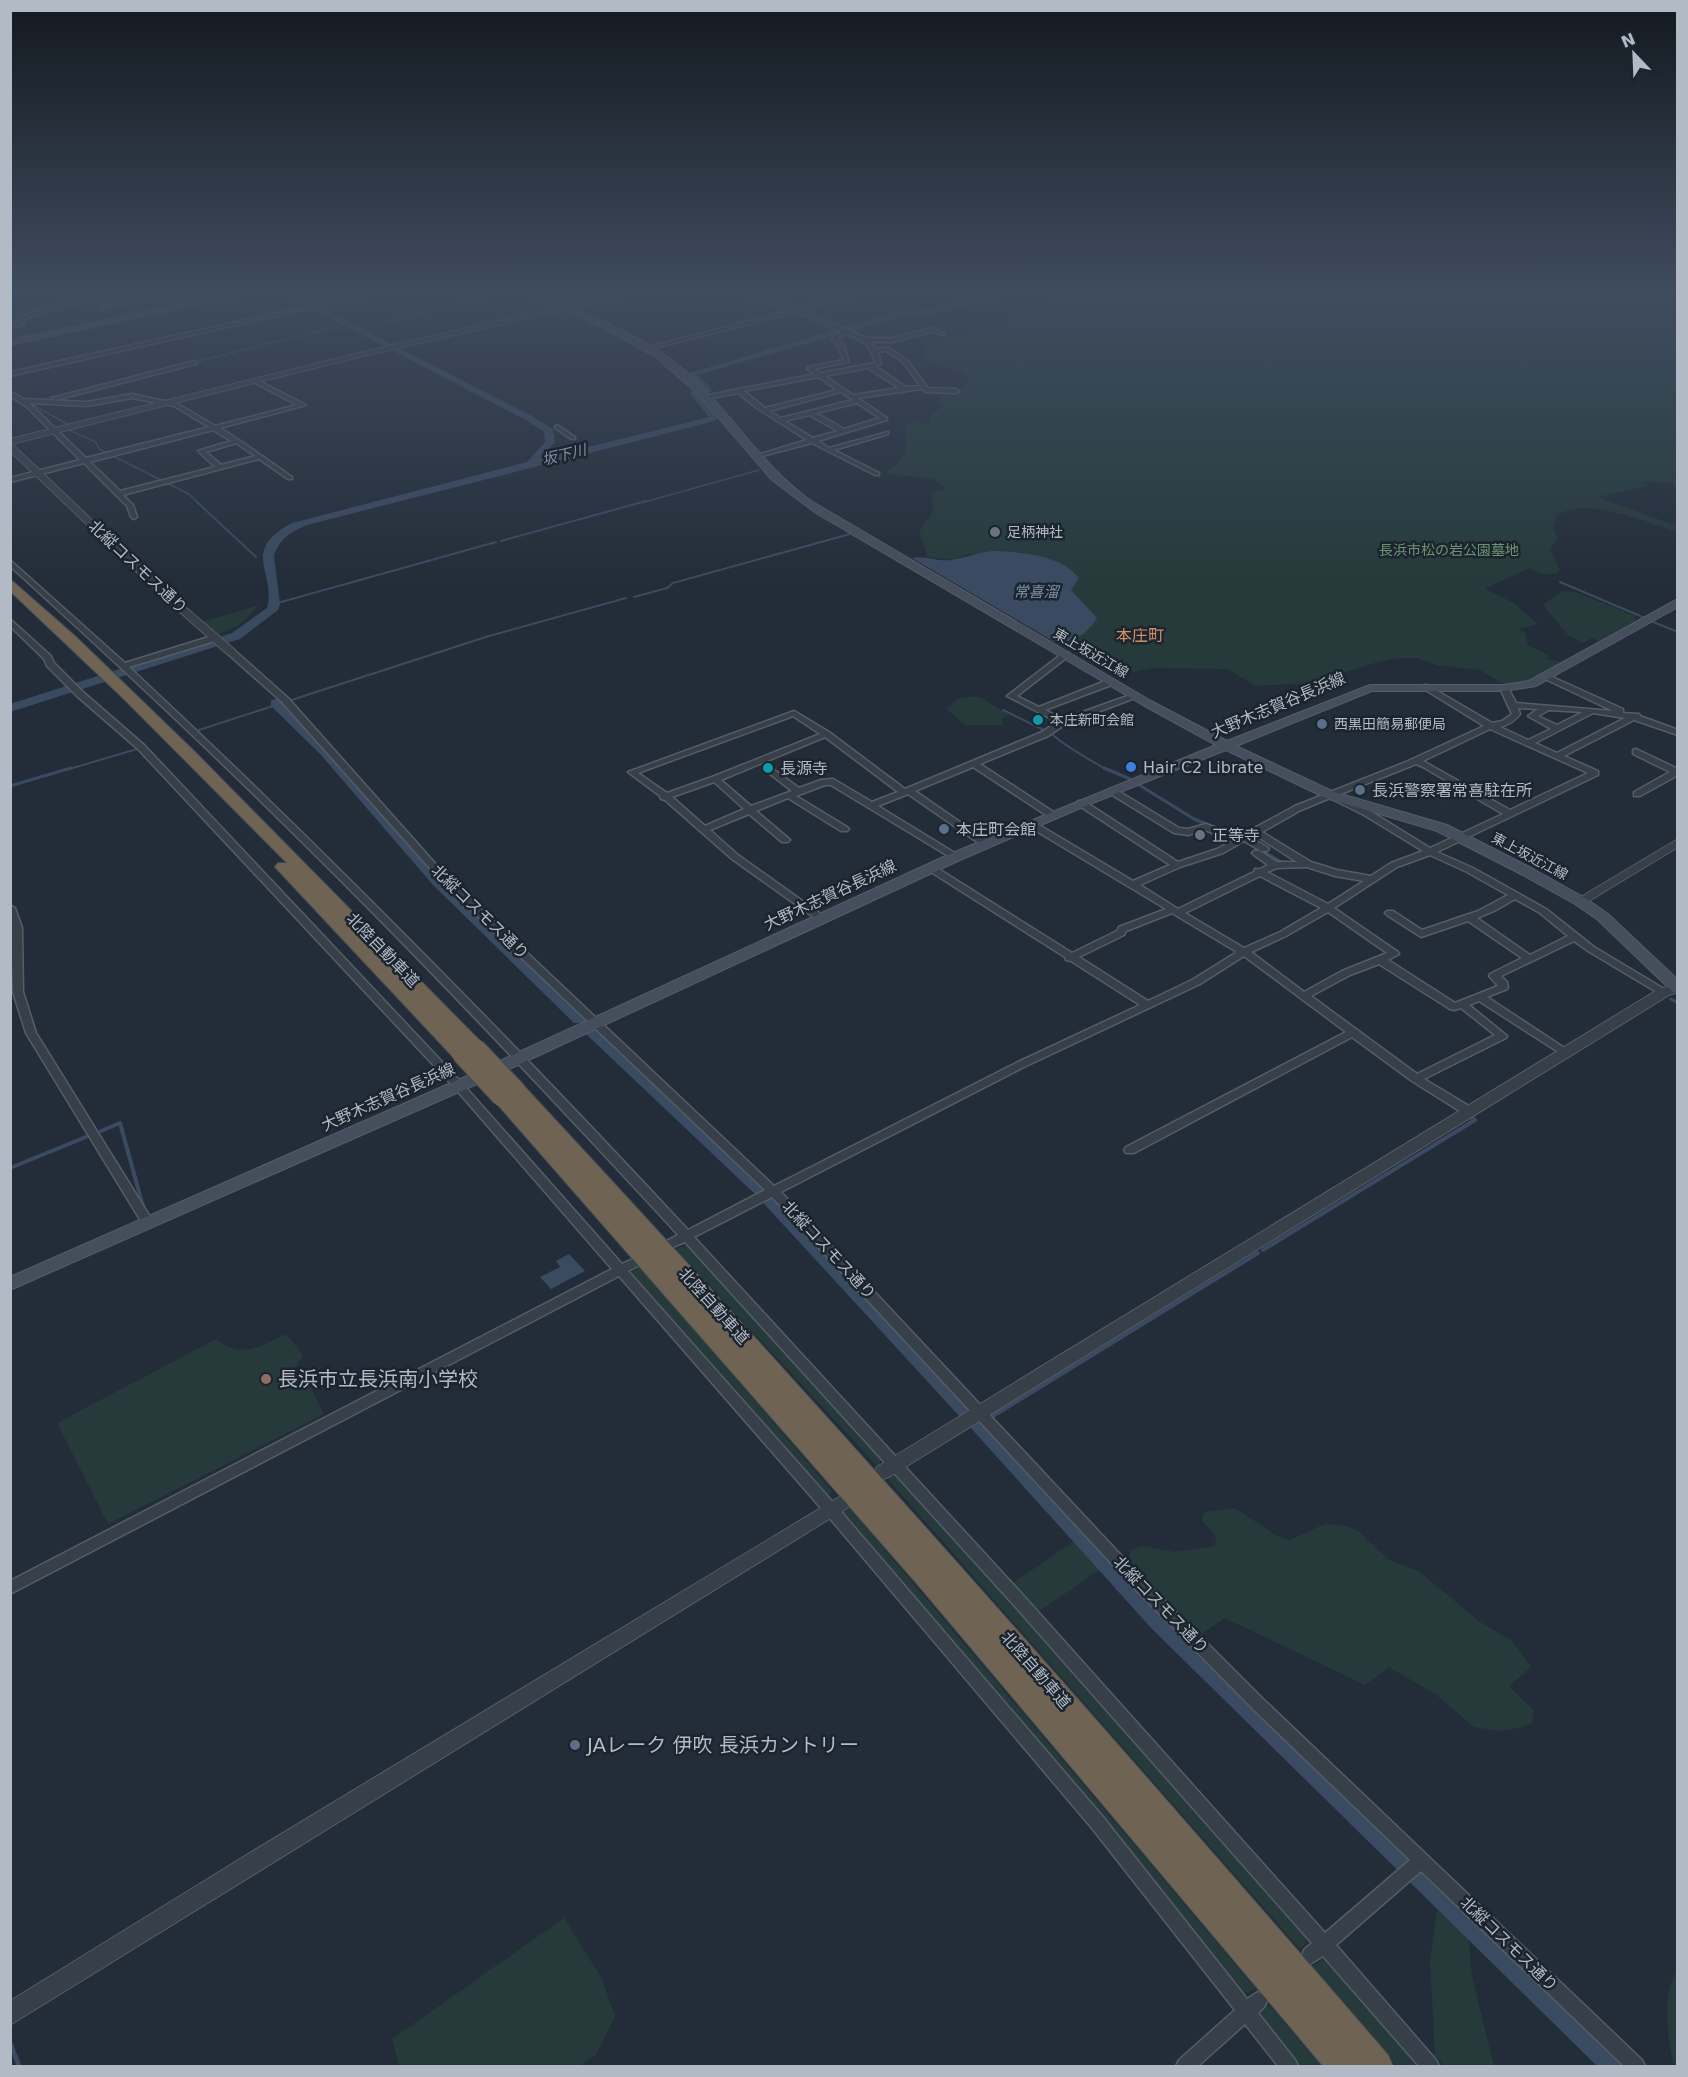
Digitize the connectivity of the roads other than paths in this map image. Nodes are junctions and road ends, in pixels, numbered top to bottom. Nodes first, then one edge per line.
1 (96, 388) edge
2 (107, 388) edge
3 (234, 388) edge
4 (269, 388) edge
5 (697, 388) edge
6 (755, 388) edge
7 (836, 388) edge
8 (903, 388) edge
9 (923, 388) edge
10 (740, 391) junction
11 (840, 391) junction
12 (956, 391) dead end
13 (10, 393) edge
14 (119, 397) junction
15 (706, 397) junction
16 (854, 399) junction
17 (47, 400) junction
18 (24, 401) junction
19 (173, 404) junction
20 (764, 410) junction
21 (809, 412) junction
22 (780, 420) junction
23 (557, 427) dead end
24 (215, 428) junction
25 (841, 430) junction
26 (56, 432) junction
27 (886, 433) dead end
28 (573, 438) dead end
29 (812, 439) junction
30 (237, 441) junction
31 (10, 444) edge
32 (828, 450) junction
33 (260, 457) junction
34 (756, 457) junction
35 (85, 461) junction
36 (221, 468) junction
37 (40, 473) junction
38 (877, 474) dead end
39 (290, 478) dead end
40 (10, 480) edge
41 (118, 494) junction
42 (134, 517) dead end
43 (10, 562) edge
44 (10, 583) edge
45 (10, 598) edge
46 (1677, 602) edge
47 (10, 621) edge
48 (23, 633) junction
49 (10, 636) edge
50 (221, 644) junction
51 (1066, 655) junction
52 (89, 665) junction
53 (130, 668) junction
54 (1548, 677) junction
55 (1112, 682) junction
56 (1427, 687) junction
57 (1504, 688) junction
58 (1136, 696) junction
59 (1513, 705) junction
60 (1546, 707) junction
61 (1038, 710) junction
62 (1592, 711) junction
63 (1623, 713) junction
64 (1636, 717) junction
65 (1063, 722) junction
66 (1490, 726) junction
67 (1558, 729) junction
68 (1677, 733) edge
69 (826, 734) junction
70 (1529, 742) junction
71 (1228, 747) junction
72 (1636, 752) dead end
73 (1560, 755) junction
74 (1415, 761) junction
75 (974, 764) junction
76 (774, 772) dead end
77 (1677, 772) edge
78 (715, 779) junction
79 (906, 791) junction
80 (1112, 791) junction
81 (793, 793) junction
82 (1637, 794) dead end
83 (1330, 795) junction
84 (664, 797) junction
85 (1081, 803) junction
86 (871, 806) junction
87 (750, 810) junction
88 (1369, 810) junction
89 (1508, 813) junction
90 (1052, 815) junction
91 (1031, 824) junction
92 (844, 829) dead end
93 (703, 830) junction
94 (1254, 831) junction
95 (1460, 836) junction
96 (1241, 839) junction
97 (785, 840) dead end
98 (1677, 842) edge
99 (986, 844) junction
100 (1430, 852) junction
101 (955, 857) junction
102 (1307, 863) junction
103 (1177, 865) junction
104 (1275, 865) junction
105 (931, 868) junction
106 (1258, 871) junction
107 (1371, 879) junction
108 (1135, 884) junction
109 (1515, 895) junction
110 (1581, 901) junction
111 (10, 908) edge
112 (1329, 909) junction
113 (1176, 910) junction
114 (1390, 913) dead end
115 (1472, 919) junction
116 (822, 920) junction
117 (1574, 937) junction
118 (1244, 952) junction
119 (1070, 958) junction
120 (1530, 958) junction
121 (1380, 960) junction
122 (14, 962) edge
123 (1673, 990) edge
124 (1307, 995) junction
125 (1480, 997) junction
126 (1146, 1004) junction
127 (1462, 1004) junction
128 (594, 1022) junction
129 (1352, 1033) junction
130 (1567, 1053) junction
131 (519, 1058) junction
132 (1416, 1078) junction
133 (458, 1086) junction
134 (509, 1094) junction
135 (1468, 1114) junction
136 (1130, 1150) dead end
137 (768, 1193) junction
138 (148, 1223) junction
139 (687, 1236) junction
140 (670, 1244) dead end
141 (637, 1261) dead end
142 (620, 1269) junction
143 (10, 1284) edge
144 (985, 1417) junction
145 (890, 1468) junction
146 (849, 1498) dead end
147 (832, 1511) junction
148 (10, 1588) edge
149 (1414, 1868) dead end
150 (1324, 1945) junction
151 (1310, 1956) dead end
152 (1258, 2001) dead end
153 (1244, 2013) junction
154 (10, 2014) edge
155 (1185, 2067) edge
156 (1289, 2067) edge
157 (1344, 2067) edge
158 (1377, 2067) edge
159 (1430, 2067) edge
160 (1636, 2067) edge

1 - 17 street
2 - 14 street
3 - 19 street
4 - 24 street
5 - 15 main road, 東上坂近江線
6 - 10 street
7 - 11 street
8 - 16 street
9 - 12 street
10 - 15 street
10 - 20 street
11 - 16 street
11 - 20 street
13 - 18 street
14 - 17 street
14 - 19 street
15 - 34 main road, 東上坂近江線
16 - 21 street
16 - 25 street
17 - 18 street
18 - 26 street
19 - 24 street
19 - 26 street
20 - 22 street
21 - 22 street
21 - 25 street
22 - 29 street
23 - 28 street
24 - 30 street
24 - 35 street
25 - 29 street
26 - 31 street
26 - 35 street
27 - 32 street
29 - 32 street
29 - 34 street
30 - 33 street
30 - 36 street
31 - 37 street, 北縦コスモス通り
32 - 38 street
33 - 36 street
33 - 39 street
34 - 51 main road, 東上坂近江線
35 - 37 street
35 - 41 street
36 - 41 street
37 - 40 street
37 - 50 street, 北縦コスモス通り
41 - 42 street
43 - 53 street
44 - 52 highway, 北陸自動車道
45 - 52 highway, 北陸自動車道
46 - 54 main road, 大野木志賀谷長浜線
47 - 48 street
48 - 49 street
48 - 133 street
50 - 53 street
50 - 128 street, 北縦コスモス通り
51 - 55 main road, 東上坂近江線
51 - 61 street
52 - 134 highway, 北陸自動車道, bridge
53 - 131 street
54 - 57 main road, 大野木志賀谷長浜線
54 - 63 street
55 - 58 main road, 東上坂近江線
55 - 61 street
56 - 57 main road, 大野木志賀谷長浜線
56 - 66 street
56 - 71 main road, 大野木志賀谷長浜線
57 - 59 street
58 - 65 street
58 - 71 main road, 東上坂近江線
59 - 60 street
59 - 66 street
60 - 62 street
60 - 67 street
61 - 65 street
62 - 63 street
62 - 67 street
63 - 64 street
64 - 68 street
64 - 73 street
65 - 75 street
66 - 70 street
66 - 74 street
67 - 70 street
69 - 78 street
69 - 79 street
69 - 84 street
70 - 73 street
71 - 80 main road, 大野木志賀谷長浜線
71 - 83 main road, 東上坂近江線
72 - 77 street
73 - 89 street
74 - 83 street
74 - 89 street
75 - 79 street
75 - 90 street
76 - 81 street
77 - 82 street
78 - 84 street
78 - 87 street
79 - 86 street
79 - 99 street
80 - 85 main road, 大野木志賀谷長浜線
80 - 96 street
81 - 86 street
81 - 87 street
81 - 92 street
83 - 88 main road, 東上坂近江線
83 - 94 street
84 - 93 street
85 - 90 main road, 大野木志賀谷長浜線
85 - 103 street
86 - 101 street
87 - 93 street
87 - 97 street
88 - 95 main road, 東上坂近江線
88 - 100 street
89 - 95 street
90 - 91 main road, 大野木志賀谷長浜線
91 - 99 main road, 大野木志賀谷長浜線
91 - 108 street
93 - 116 street
94 - 96 street
94 - 102 street
95 - 100 street
95 - 110 main road, 東上坂近江線
96 - 103 street
96 - 104 street
98 - 110 street
99 - 101 main road, 大野木志賀谷長浜線
100 - 107 street
100 - 109 street
101 - 105 main road, 大野木志賀谷長浜線
102 - 104 street
102 - 107 street
103 - 108 street
104 - 106 street
105 - 116 main road, 大野木志賀谷長浜線
105 - 119 street
106 - 112 street
106 - 113 street
107 - 112 street
108 - 113 street
109 - 115 street
109 - 117 street
110 - 123 main road, 東上坂近江線
111 - 122 street
112 - 118 street
112 - 121 street
113 - 118 street
113 - 119 street
114 - 115 street
115 - 120 street
116 - 128 main road, 大野木志賀谷長浜線
117 - 120 street
117 - 123 street
118 - 124 street
118 - 126 street
119 - 126 street
120 - 125 street
121 - 124 street
121 - 127 street
122 - 138 street
123 - 130 street
124 - 129 street
125 - 127 street
125 - 130 street
126 - 137 street
127 - 132 street
128 - 131 main road, 大野木志賀谷長浜線
128 - 137 street, 北縦コスモス通り
129 - 132 street
129 - 136 street
130 - 135 street
131 - 133 main road, 大野木志賀谷長浜線
131 - 139 street
132 - 135 street
133 - 138 main road, 大野木志賀谷長浜線
133 - 142 street
134 - 157 highway, 北陸自動車道
134 - 158 highway, 北陸自動車道
135 - 144 street
137 - 139 street
137 - 144 street, 北縦コスモス通り
138 - 143 main road, 大野木志賀谷長浜線
139 - 140 street
139 - 145 street
141 - 142 street
142 - 147 street
142 - 148 street
144 - 145 street
144 - 160 street, 北縦コスモス通り
145 - 150 street
146 - 147 street
147 - 153 street
147 - 154 street
149 - 150 street
150 - 151 street
150 - 159 street
152 - 153 street
153 - 155 street
153 - 156 street

